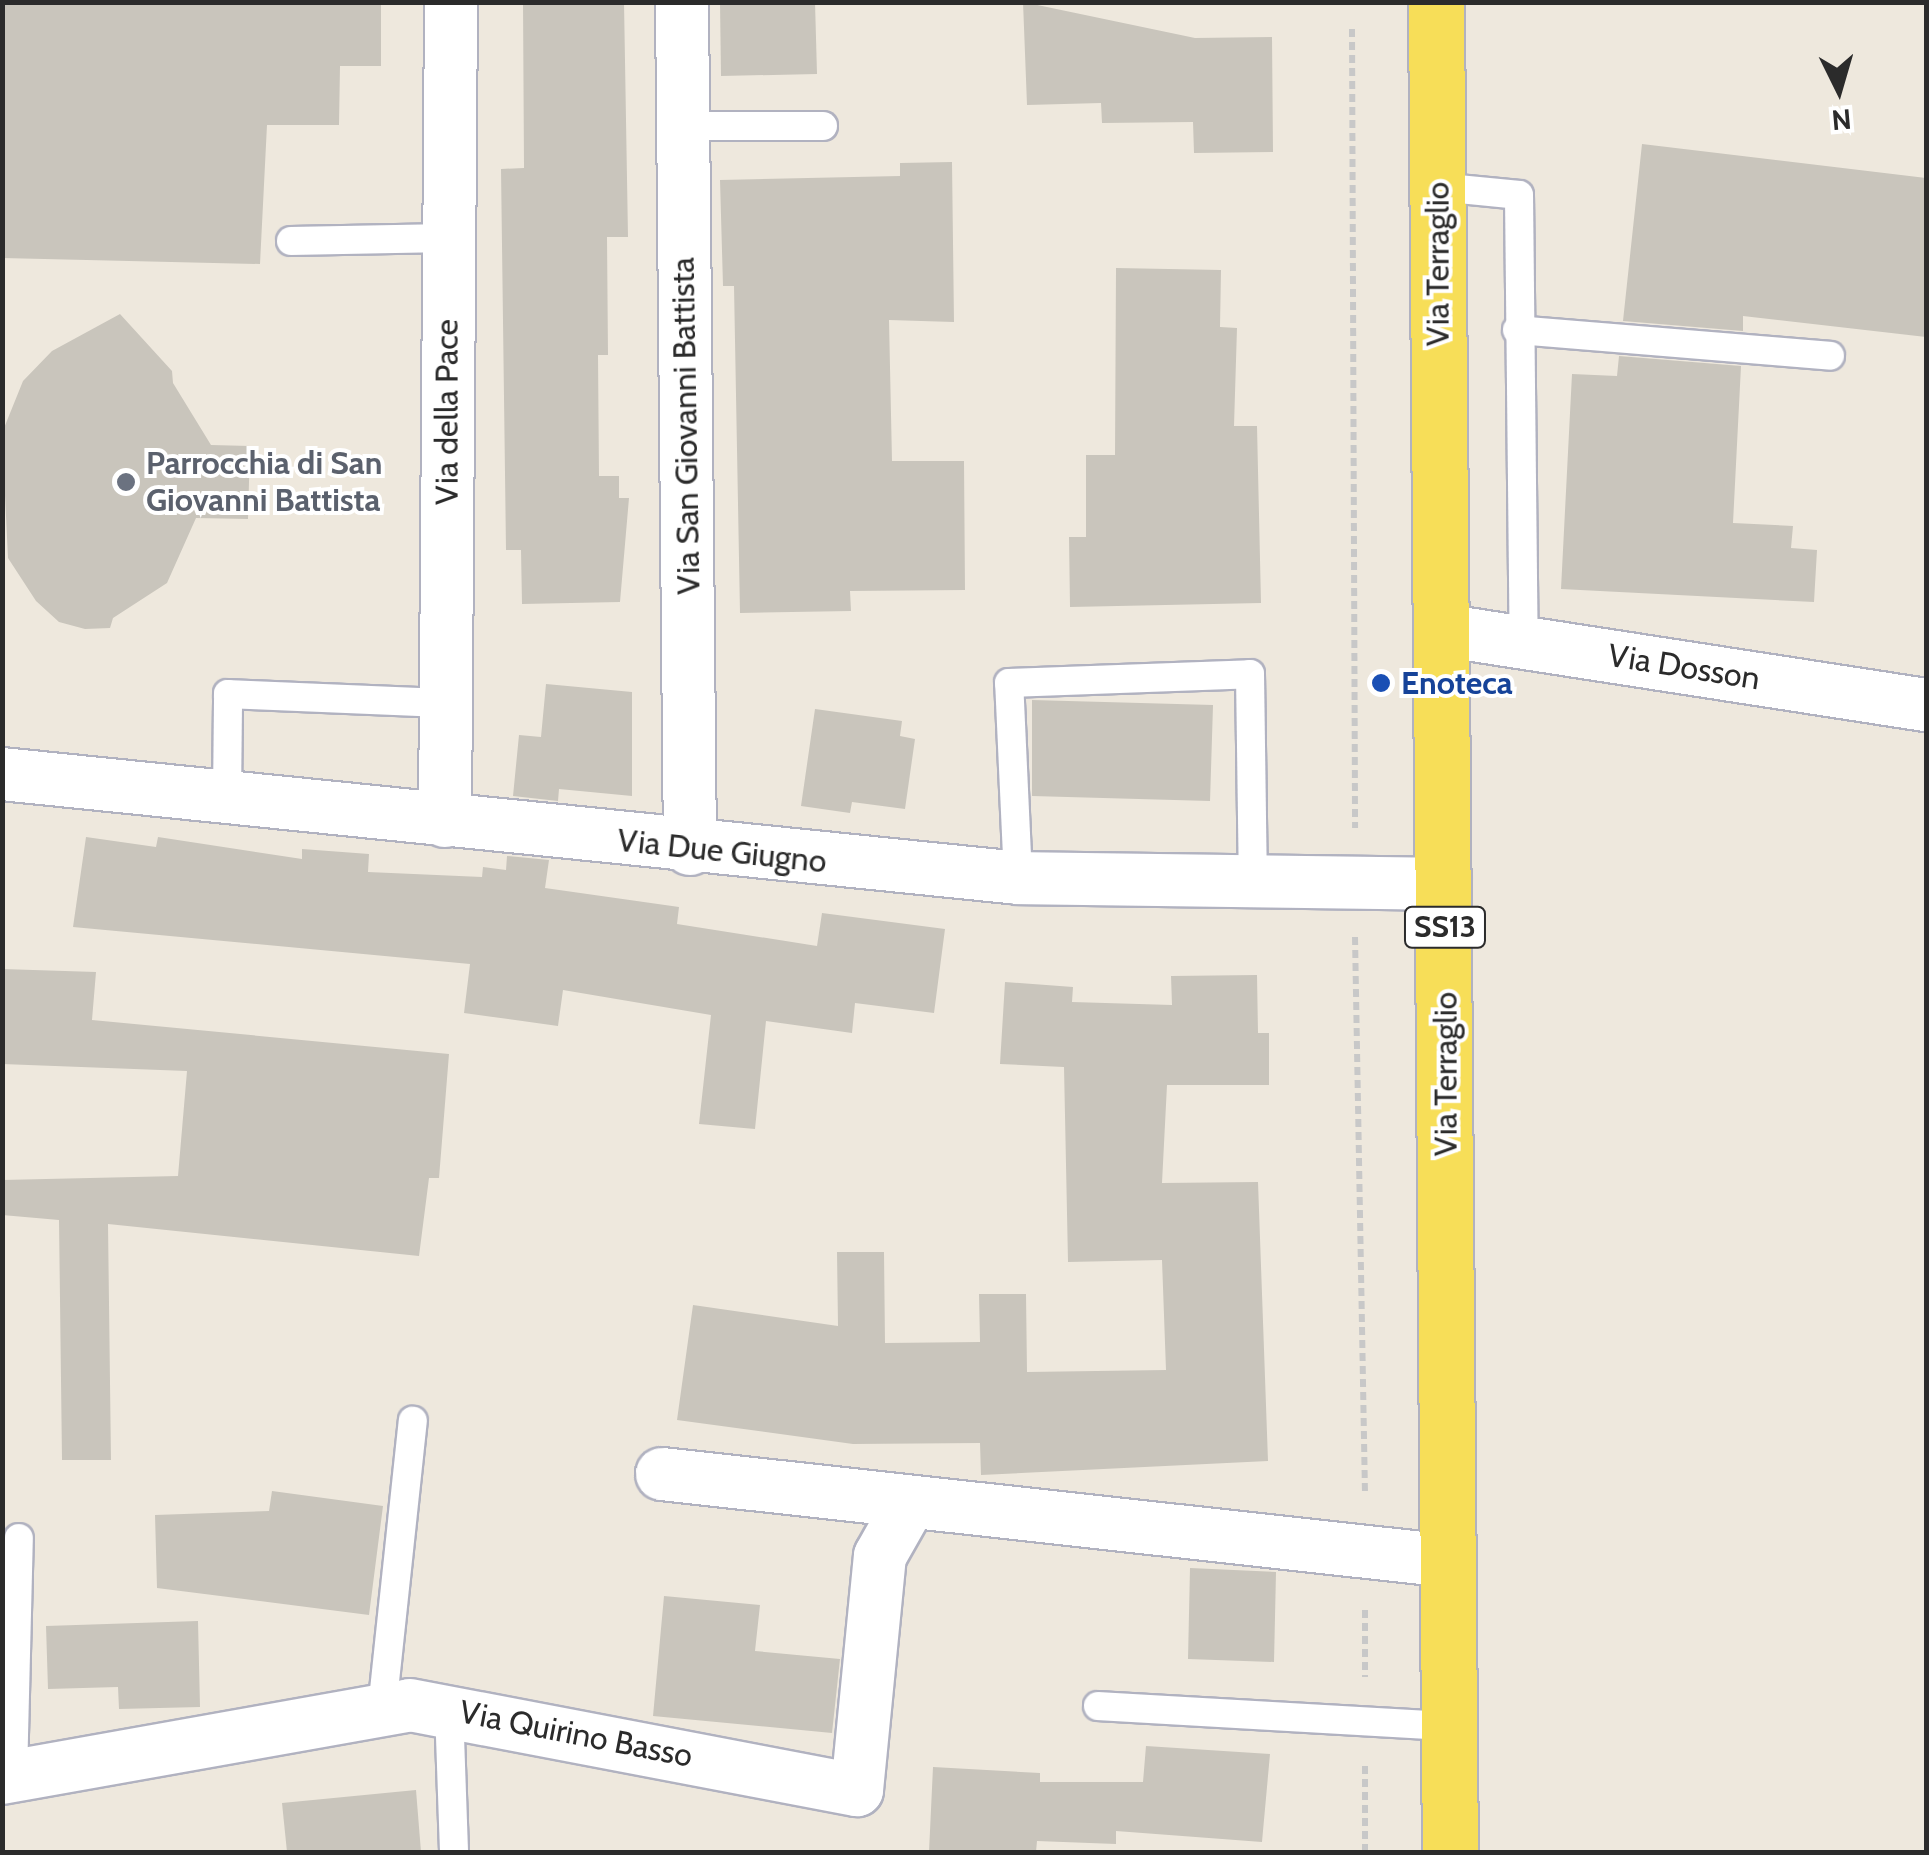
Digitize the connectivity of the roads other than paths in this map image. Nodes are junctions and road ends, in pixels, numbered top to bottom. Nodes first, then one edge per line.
1 (451, 2) edge
2 (682, 2) edge
3 (1429, 4) edge
4 (683, 126) junction
5 (823, 126) dead end
6 (1438, 188) junction
7 (447, 238) junction
8 (291, 241) dead end
9 (1517, 330) junction
10 (1830, 356) dead end
11 (1440, 630) junction
12 (1524, 642) junction
13 (447, 703) junction
14 (1926, 705) edge
15 (2, 774) edge
16 (227, 798) junction
17 (446, 821) junction
18 (690, 850) junction
19 (1018, 878) junction
20 (1252, 880) junction
21 (1445, 884) junction
22 (413, 1421) dead end
23 (662, 1474) dead end
24 (910, 1502) junction
25 (19, 1538) dead end
26 (1449, 1560) junction
27 (1098, 1706) dead end
28 (448, 1708) junction
29 (382, 1709) junction
30 (1449, 1726) junction
31 (8, 1777) edge
32 (454, 1852) edge
33 (1450, 1852) edge

1 - 7 street, Via della Pace
2 - 4 street, Via San Giovanni Battista
3 - 6 main road, Via Terraglio / SS13
4 - 5 lane
4 - 18 street, Via San Giovanni Battista
6 - 9 lane
6 - 11 main road, Via Terraglio / SS13
7 - 8 lane
7 - 13 street, Via della Pace
9 - 10 lane
9 - 12 lane
11 - 12 street, Via Dosson
11 - 21 main road, Via Terraglio / SS13
12 - 14 street, Via Dosson
13 - 16 lane
13 - 17 street, Via della Pace
15 - 16 street, Via Due Giugno
16 - 17 street, Via Due Giugno
17 - 18 street, Via Due Giugno
18 - 19 street, Via Due Giugno
19 - 20 street, Via Due Giugno
19 - 20 lane
20 - 21 street, Via Due Giugno
21 - 26 main road, Via Terraglio / SS13
22 - 29 lane
23 - 24 street
24 - 26 street
24 - 28 street, Via Quirino Basso
25 - 31 lane
26 - 30 main road, Via Terraglio / SS13
27 - 30 lane
28 - 29 street, Via Quirino Basso
28 - 32 lane
29 - 31 street, Via Quirino Basso
30 - 33 main road, Via Terraglio / SS13

